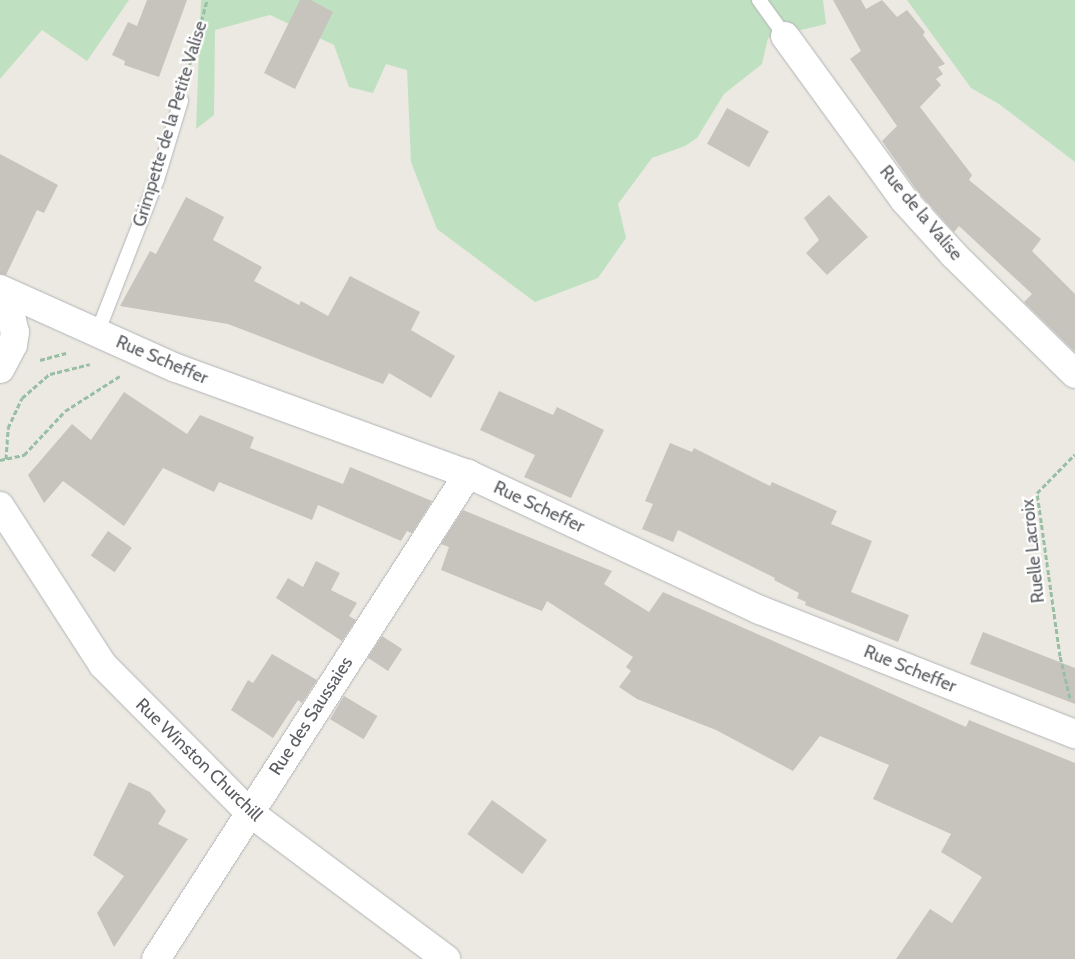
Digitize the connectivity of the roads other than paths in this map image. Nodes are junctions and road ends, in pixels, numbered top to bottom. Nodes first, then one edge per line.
1 (759, 0) edge
2 (786, 36) joint
3 (181, 101) road end
4 (0, 291) edge
5 (98, 331) junction
6 (0, 371) edge
7 (1075, 374) edge
8 (468, 474) junction
9 (1, 507) edge
10 (1075, 734) edge
11 (249, 812) junction
12 (156, 959) edge
13 (446, 959) edge

1 - 2 lane
2 - 7 street, Rue de la Valise
3 - 5 lane, Grimpette de la Petite Valise
4 - 5 street, Rue Scheffer
4 - 6 street
5 - 8 street, Rue Scheffer
8 - 10 street, Rue Scheffer
8 - 11 street, Rue des Saussaies
9 - 11 street, Rue Winston Churchill
11 - 12 street, Rue des Saussaies
11 - 13 street, Rue Winston Churchill

